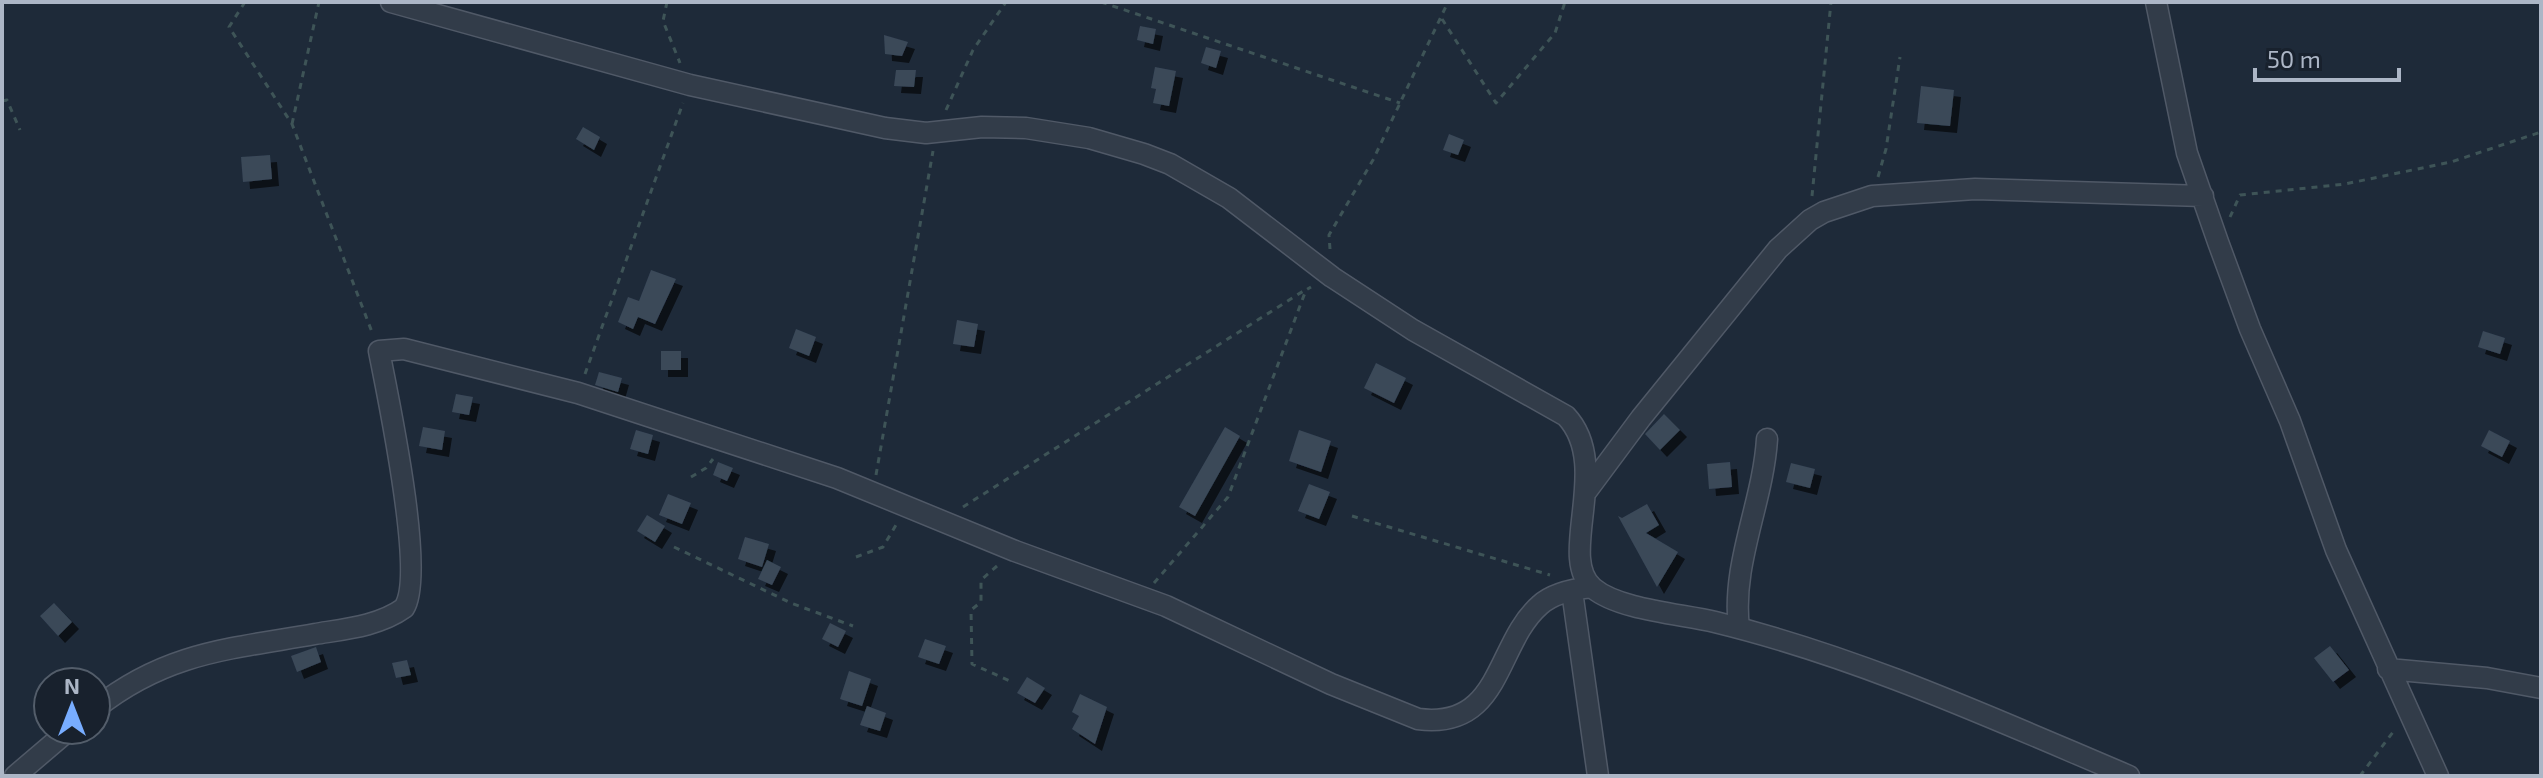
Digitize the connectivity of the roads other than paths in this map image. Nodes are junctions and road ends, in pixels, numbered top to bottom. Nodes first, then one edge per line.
1 (391, 2) edge
2 (2156, 2) edge
3 (2203, 196) junction
4 (1767, 439) dead end
5 (1586, 492) junction
6 (1582, 589) junction
7 (1739, 628) junction
8 (2388, 669) junction
9 (2541, 688) edge
10 (112, 697) edge
11 (50, 746) edge
12 (15, 776) edge
13 (1598, 776) edge
14 (2129, 776) edge
15 (2438, 776) edge

1 - 5 street
2 - 3 street
3 - 5 street
3 - 8 street
4 - 7 street
5 - 6 street
6 - 7 street
6 - 10 street
6 - 13 street
7 - 14 street
8 - 9 street
8 - 15 street
11 - 12 street

